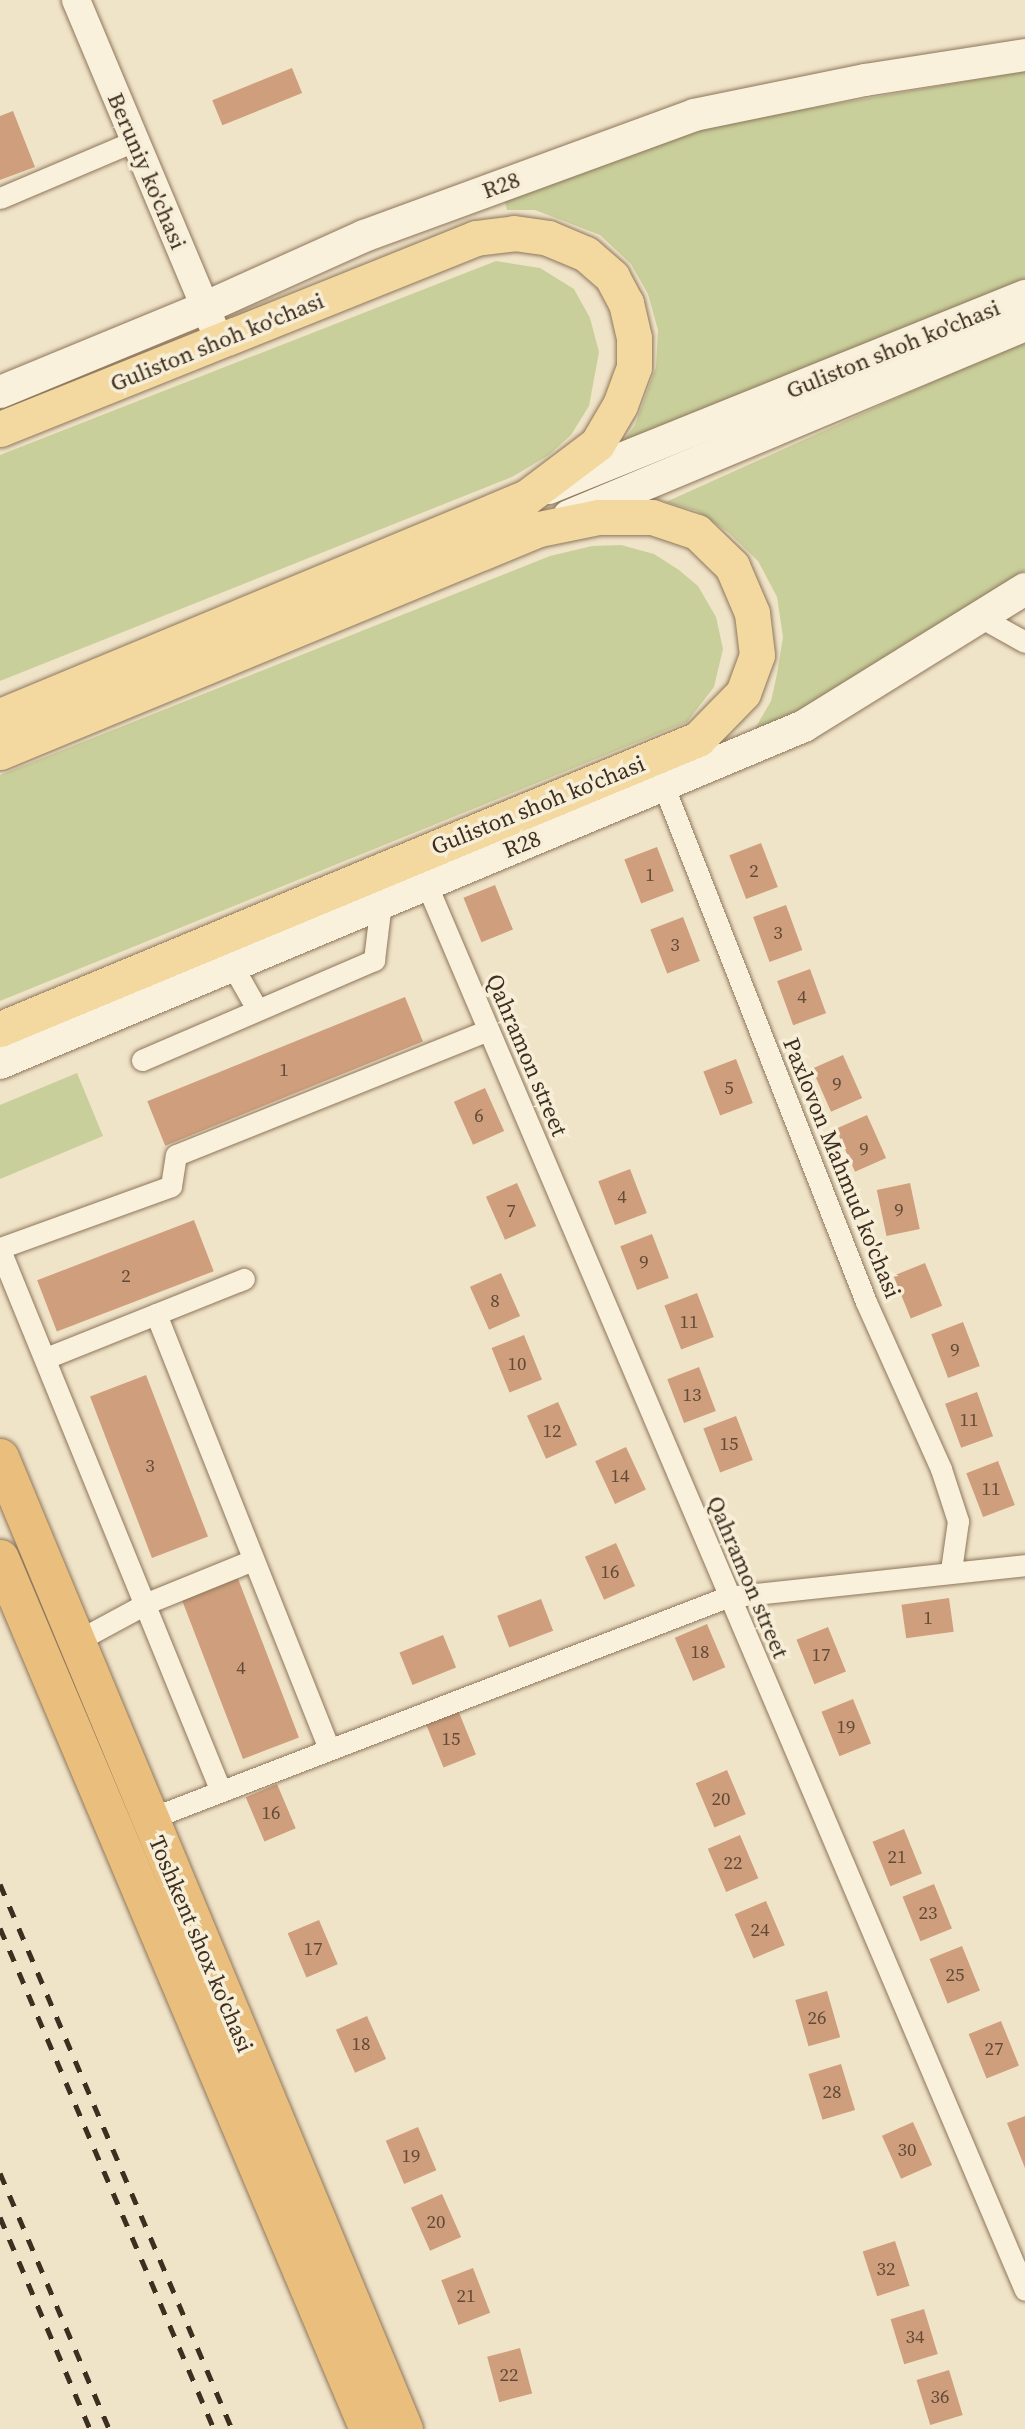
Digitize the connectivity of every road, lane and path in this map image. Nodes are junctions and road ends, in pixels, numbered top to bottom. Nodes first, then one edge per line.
1 (76, 0) edge
2 (1025, 55) edge
3 (134, 141) junction
4 (0, 198) edge
5 (1025, 296) edge
6 (204, 309) junction
7 (1025, 325) edge
8 (219, 341) junction
9 (0, 392) edge
10 (0, 429) edge
11 (533, 513) junction
12 (1025, 589) edge
13 (982, 618) junction
14 (1025, 642) edge
15 (0, 716) edge
16 (0, 752) edge
17 (664, 787) junction
18 (426, 883) junction
19 (381, 902) junction
20 (232, 965) junction
21 (257, 1009) junction
22 (0, 1029) edge
23 (488, 1030) junction
24 (142, 1060) dead end
25 (0, 1063) edge
26 (0, 1249) edge
27 (244, 1279) dead end
28 (156, 1314) junction
29 (46, 1358) junction
30 (0, 1457) edge
31 (0, 1559) edge
32 (253, 1560) junction
33 (1025, 1565) edge
34 (951, 1570) junction
35 (727, 1597) junction
36 (147, 1603) junction
37 (75, 1642) junction
38 (97, 1699) junction
39 (63, 1711) junction
40 (328, 1747) junction
41 (220, 1788) junction
42 (149, 1819) junction
43 (1025, 2290) edge
44 (368, 2429) edge
45 (404, 2429) edge

1 - 3 street, Beruniy ko'chasi
2 - 6 main road, R28
3 - 4 street
3 - 6 street, Beruniy ko'chasi
5 - 11 main road, Guliston shoh ko'chasi
6 - 8 street, Beruniy ko'chasi
6 - 9 main road, R28
7 - 11 main road, Guliston shoh ko'chasi
8 - 10 main road, Guliston shoh ko'chasi
8 - 11 main road, Guliston shoh ko'chasi
11 - 15 main road, Guliston shoh ko'chasi
11 - 16 main road, Guliston shoh ko'chasi
11 - 22 main road, Guliston shoh ko'chasi
12 - 13 main road, R28
13 - 14 street
13 - 17 main road, R28
17 - 18 main road, R28
17 - 34 street, Paxlovon Mahmud ko'chasi
18 - 19 main road, R28
18 - 23 street, Qahramon street
19 - 20 main road, R28
19 - 21 street
20 - 21 street
20 - 25 main road, R28
21 - 24 street
23 - 26 street
23 - 35 street, Qahramon street
26 - 29 street
27 - 28 street
28 - 29 street
28 - 32 street
29 - 36 street
30 - 37 highway, Toshkent shox ko'chasi
31 - 39 highway, Toshkent shox ko'chasi
32 - 36 street
32 - 40 street
33 - 34 street
34 - 35 street
35 - 40 street
35 - 43 street, Qahramon street
36 - 37 street
36 - 41 street
37 - 38 highway, Toshkent shox ko'chasi
38 - 39 highway
38 - 42 highway, Toshkent shox ko'chasi
39 - 44 highway, Toshkent shox ko'chasi
40 - 41 street
41 - 42 street
42 - 45 highway, Toshkent shox ko'chasi

